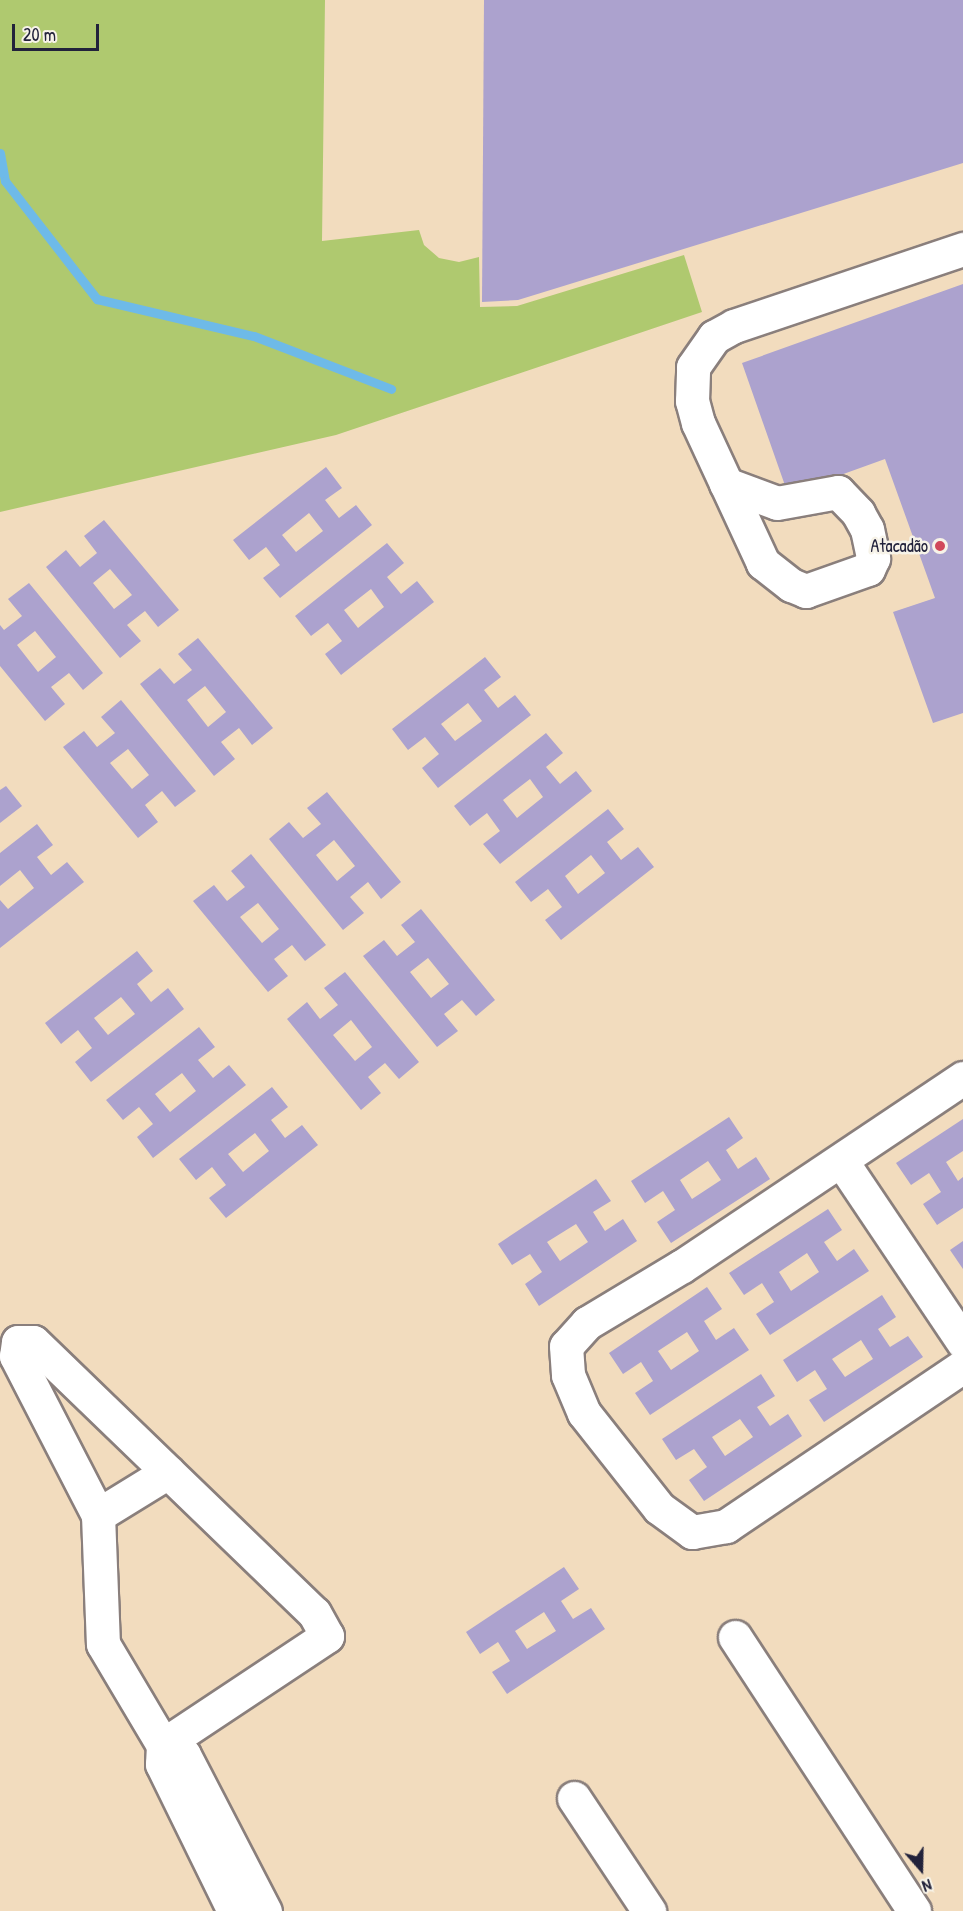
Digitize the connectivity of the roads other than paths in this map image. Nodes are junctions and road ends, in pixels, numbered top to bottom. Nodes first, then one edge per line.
1 (963, 249) edge
2 (726, 484) dead end
3 (963, 1078) edge
4 (842, 1162) junction
5 (963, 1342) edge
6 (963, 1366) edge
7 (168, 1472) junction
8 (98, 1515) junction
9 (735, 1637) dead end
10 (163, 1745) junction
11 (574, 1798) dead end
12 (234, 1911) edge
13 (265, 1911) edge
14 (649, 1911) edge
15 (914, 1911) edge

1 - 2 street
3 - 4 street
4 - 5 street
4 - 6 street
7 - 8 street
7 - 8 street
7 - 10 street
8 - 10 street
9 - 15 street
10 - 12 street
10 - 13 street
11 - 14 street

